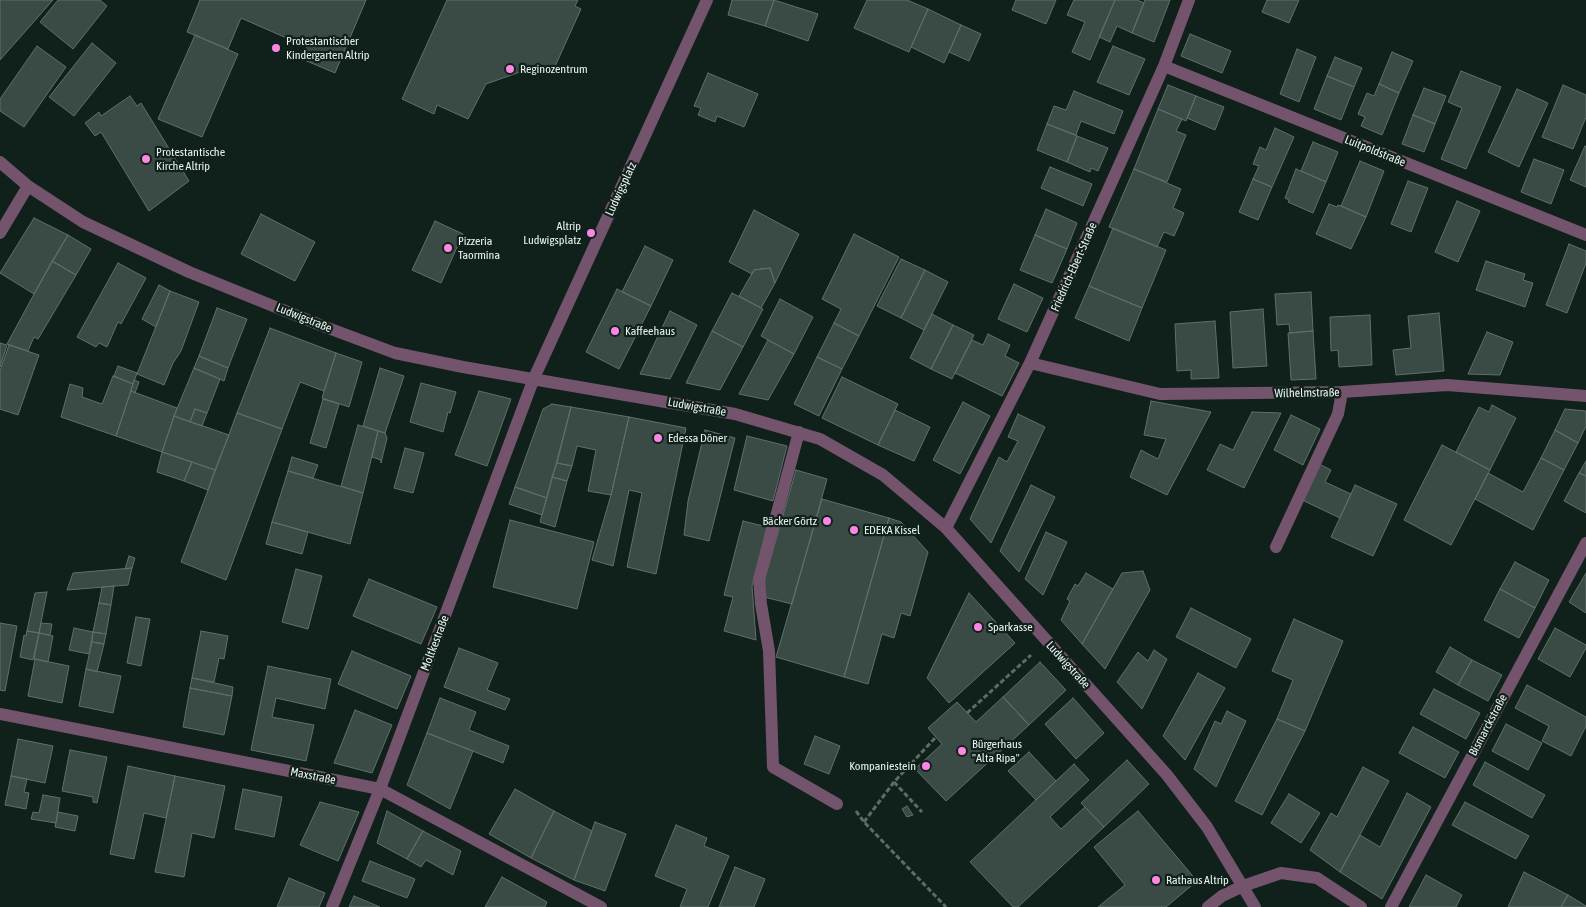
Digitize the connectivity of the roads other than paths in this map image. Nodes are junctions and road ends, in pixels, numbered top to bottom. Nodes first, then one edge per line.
1 (707, 0) edge
2 (1189, 0) edge
3 (1164, 66) junction
4 (0, 162) edge
5 (28, 186) junction
6 (0, 234) edge
7 (1586, 235) edge
8 (1030, 363) junction
9 (534, 378) junction
10 (1342, 392) junction
11 (1586, 396) edge
12 (798, 432) junction
13 (946, 528) junction
14 (1586, 543) edge
15 (1276, 547) dead end
16 (0, 714) edge
17 (380, 789) junction
18 (837, 804) dead end
19 (1244, 886) junction
20 (332, 907) edge
21 (601, 907) edge
22 (1208, 907) edge
23 (1255, 907) edge
24 (1361, 907) edge
25 (1391, 907) edge

1 - 9 street, Ludwigsplatz
2 - 3 street, Friedrich-Ebert-Straße
3 - 7 street, Luitpoldstraße
3 - 8 street, Friedrich-Ebert-Straße
4 - 5 street, Ludwigstraße
5 - 6 street
5 - 9 street, Ludwigstraße
8 - 10 street, Wilhelmstraße
8 - 13 street, Friedrich-Ebert-Straße
9 - 12 street, Ludwigstraße
9 - 17 street, Moltkestraße
10 - 11 street, Wilhelmstraße
10 - 15 street
12 - 13 street, Ludwigstraße
12 - 18 street
13 - 19 street, Ludwigstraße
14 - 25 street, Bismarckstraße
16 - 17 street, Maxstraße
17 - 20 street, Moltkestraße
17 - 21 street, Maxstraße
19 - 22 street
19 - 23 street, Ludwigstraße
19 - 24 street

